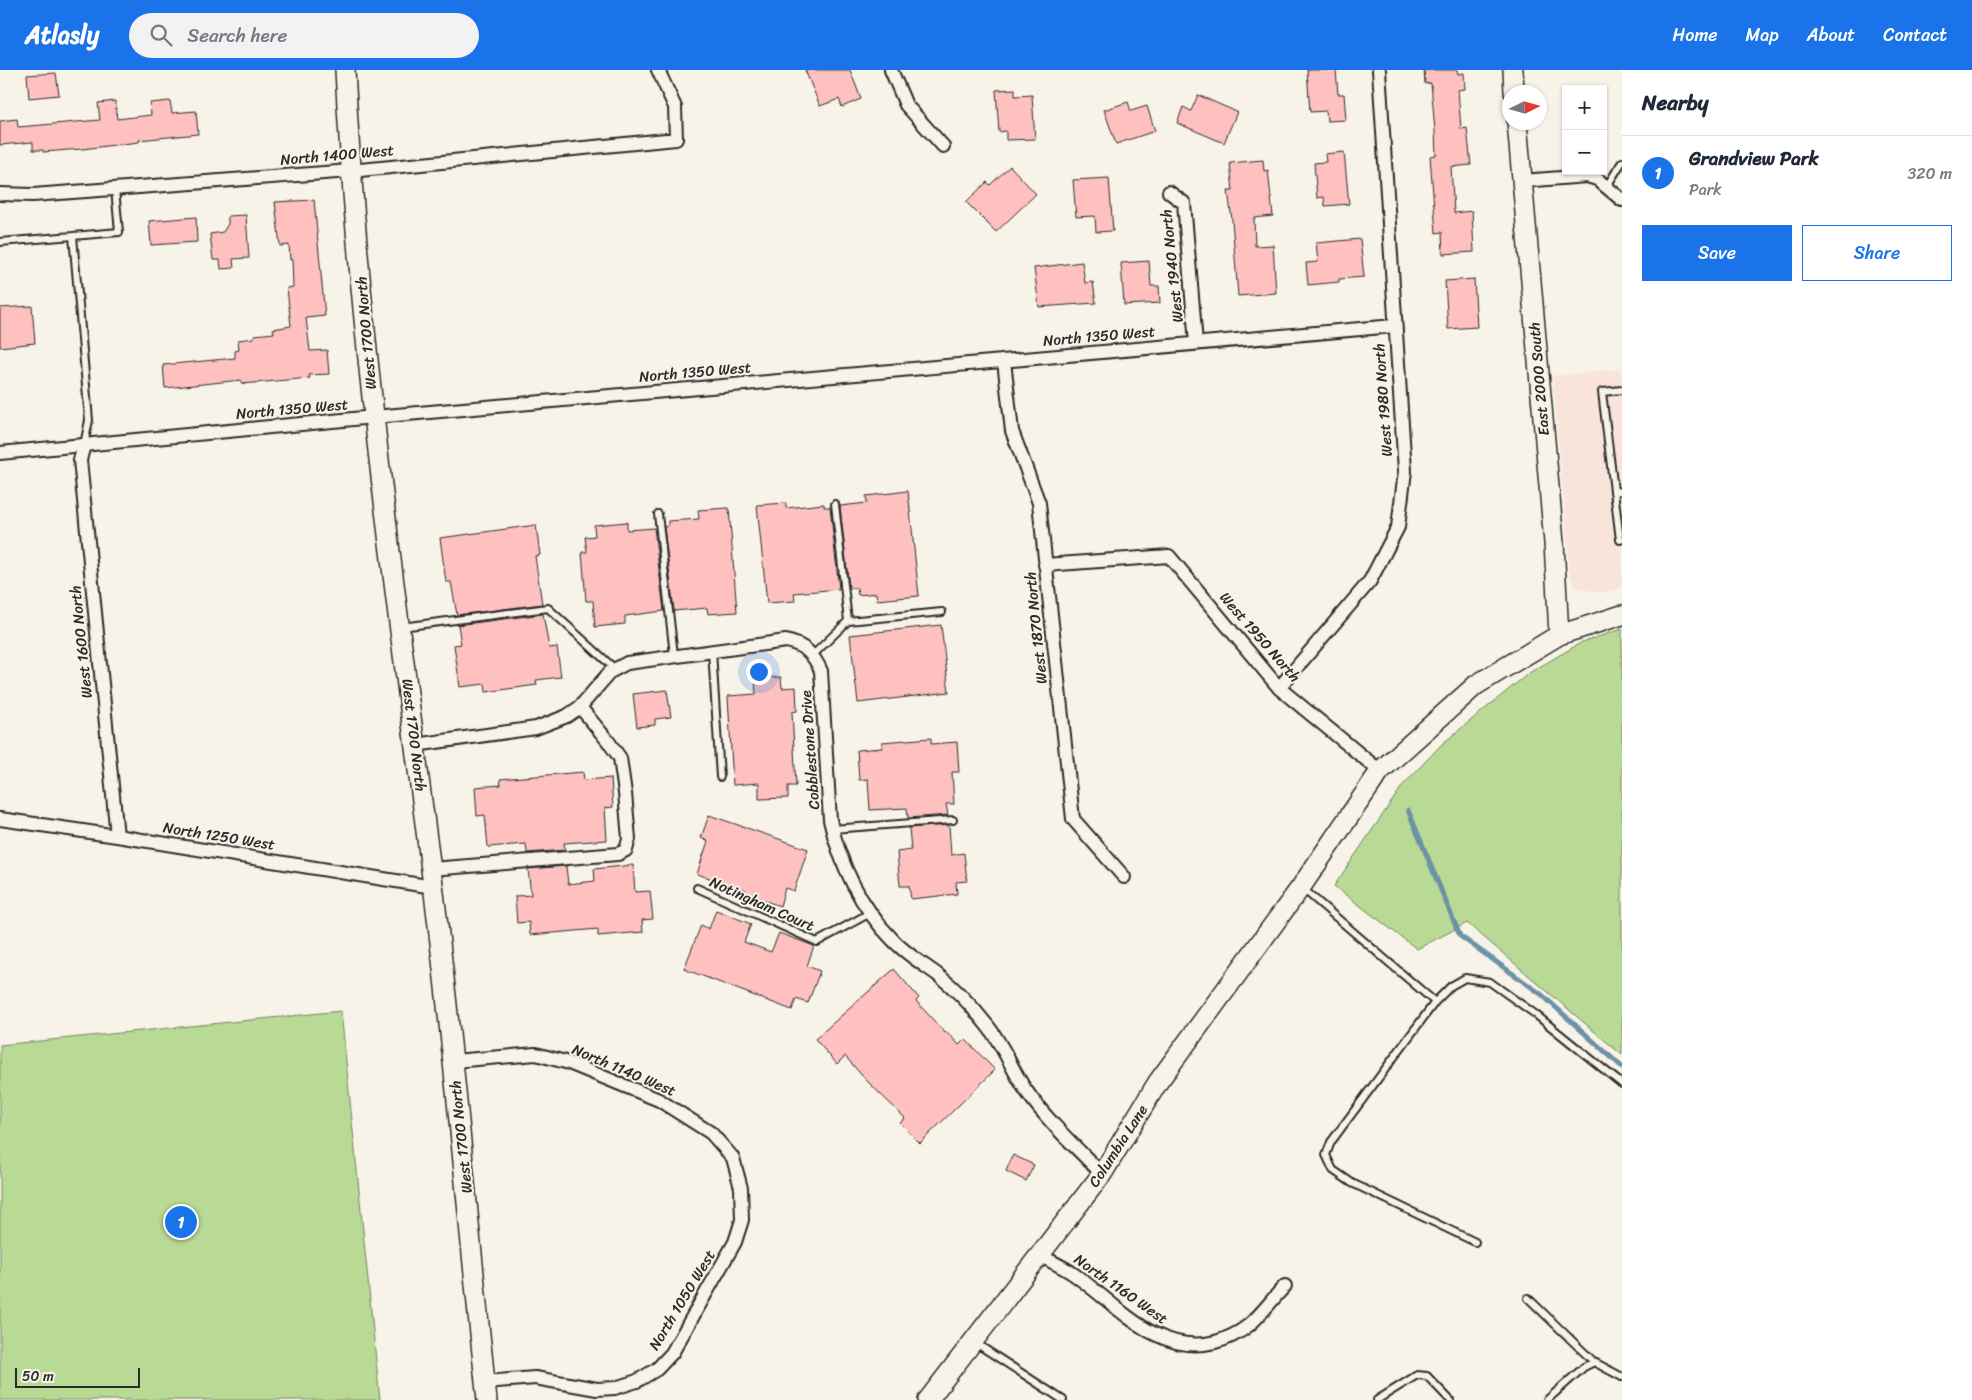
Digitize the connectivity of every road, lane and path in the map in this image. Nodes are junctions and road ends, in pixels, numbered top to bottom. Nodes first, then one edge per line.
1 (345, 70) edge
2 (658, 70) edge
3 (891, 70) edge
4 (1379, 70) edge
5 (1513, 70) edge
6 (1514, 85) edge
7 (1518, 130) edge
8 (943, 146) dead end
9 (1622, 162) edge
10 (350, 171) junction
11 (1522, 181) junction
12 (1607, 186) junction
13 (115, 189) junction
14 (1169, 192) dead end
15 (0, 194) edge
16 (1622, 200) edge
17 (72, 236) junction
18 (0, 242) edge
19 (1394, 326) junction
20 (1196, 343) junction
21 (1004, 361) junction
22 (1622, 390) edge
23 (374, 417) junction
24 (84, 445) junction
25 (0, 453) edge
26 (1622, 491) edge
27 (1614, 492) junction
28 (835, 504) dead end
29 (658, 514) dead end
30 (1622, 539) edge
31 (1045, 565) junction
32 (942, 612) dead end
33 (1622, 615) edge
34 (848, 621) junction
35 (400, 627) junction
36 (1559, 635) junction
37 (712, 651) junction
38 (674, 655) junction
39 (813, 655) junction
40 (615, 669) junction
41 (1279, 688) junction
42 (580, 707) junction
43 (415, 745) junction
44 (1380, 770) junction
45 (720, 776) dead end
46 (0, 819) edge
47 (953, 820) dead end
48 (832, 829) junction
49 (117, 836) junction
50 (1124, 877) dead end
51 (432, 878) junction
52 (1301, 887) junction
53 (697, 888) dead end
54 (870, 913) junction
55 (1435, 1002) junction
56 (453, 1061) junction
57 (1622, 1084) edge
58 (1102, 1174) junction
59 (742, 1220) joint
60 (1475, 1242) dead end
61 (1039, 1255) junction
62 (1285, 1286) dead end
63 (1528, 1298) dead end
64 (973, 1342) junction
65 (1594, 1362) junction
66 (1622, 1377) edge
67 (486, 1391) edge
68 (928, 1400) edge
69 (1063, 1400) edge
70 (1377, 1400) edge
71 (1450, 1400) edge
72 (1547, 1400) edge

1 - 10 street, West 1700 North
2 - 10 street, North 1400 West
3 - 8 street
4 - 19 street, West 1980 North
5 - 6 street
7 - 11 street, East 2000 South
9 - 12 lane
10 - 13 street, North 1400 West
10 - 23 street, West 1700 North
11 - 12 street
11 - 36 street, East 2000 South
12 - 16 street
13 - 15 street, North 1400 West
13 - 17 lane
14 - 20 street, West 1940 North
17 - 18 lane
17 - 24 lane
19 - 20 street, North 1350 West
19 - 41 street, West 1980 North
20 - 21 street, North 1350 West
21 - 23 street, North 1350 West
21 - 31 street, West 1870 North
22 - 27 lane
23 - 24 street, North 1350 West
23 - 35 street, West 1700 North
24 - 25 street, North 1350 West
24 - 49 street, West 1600 North
26 - 27 lane
27 - 30 lane
28 - 34 lane
29 - 38 lane
31 - 41 street, West 1950 North
31 - 50 street, West 1870 North
32 - 34 lane
33 - 36 street, Columbia Lane
34 - 39 lane
35 - 40 lane
35 - 43 street, West 1700 North
36 - 44 street, Columbia Lane
37 - 38 street
37 - 39 street
37 - 45 lane
38 - 40 street
39 - 48 street, Cobblestone Drive
40 - 42 street
41 - 44 street, West 1950 North
42 - 43 street
42 - 51 street, North 1250 West
43 - 51 street, West 1700 North
44 - 52 street, Columbia Lane
46 - 49 street, North 1250 West
47 - 48 lane
48 - 54 street, Cobblestone Drive
49 - 51 street, North 1250 West
51 - 56 street, West 1700 North
52 - 55 lane
52 - 58 street, Columbia Lane
53 - 54 lane, Notingham Court
54 - 58 street, Cobblestone Drive
55 - 57 lane
55 - 60 lane
56 - 59 street, North 1140 West
56 - 67 street, West 1700 North
58 - 61 street, Columbia Lane
59 - 67 street, North 1050 West
61 - 62 street, North 1160 West
61 - 64 street, Columbia Lane
63 - 65 lane
64 - 68 street, Columbia Lane
64 - 69 lane
65 - 66 lane
65 - 72 lane
70 - 71 lane

